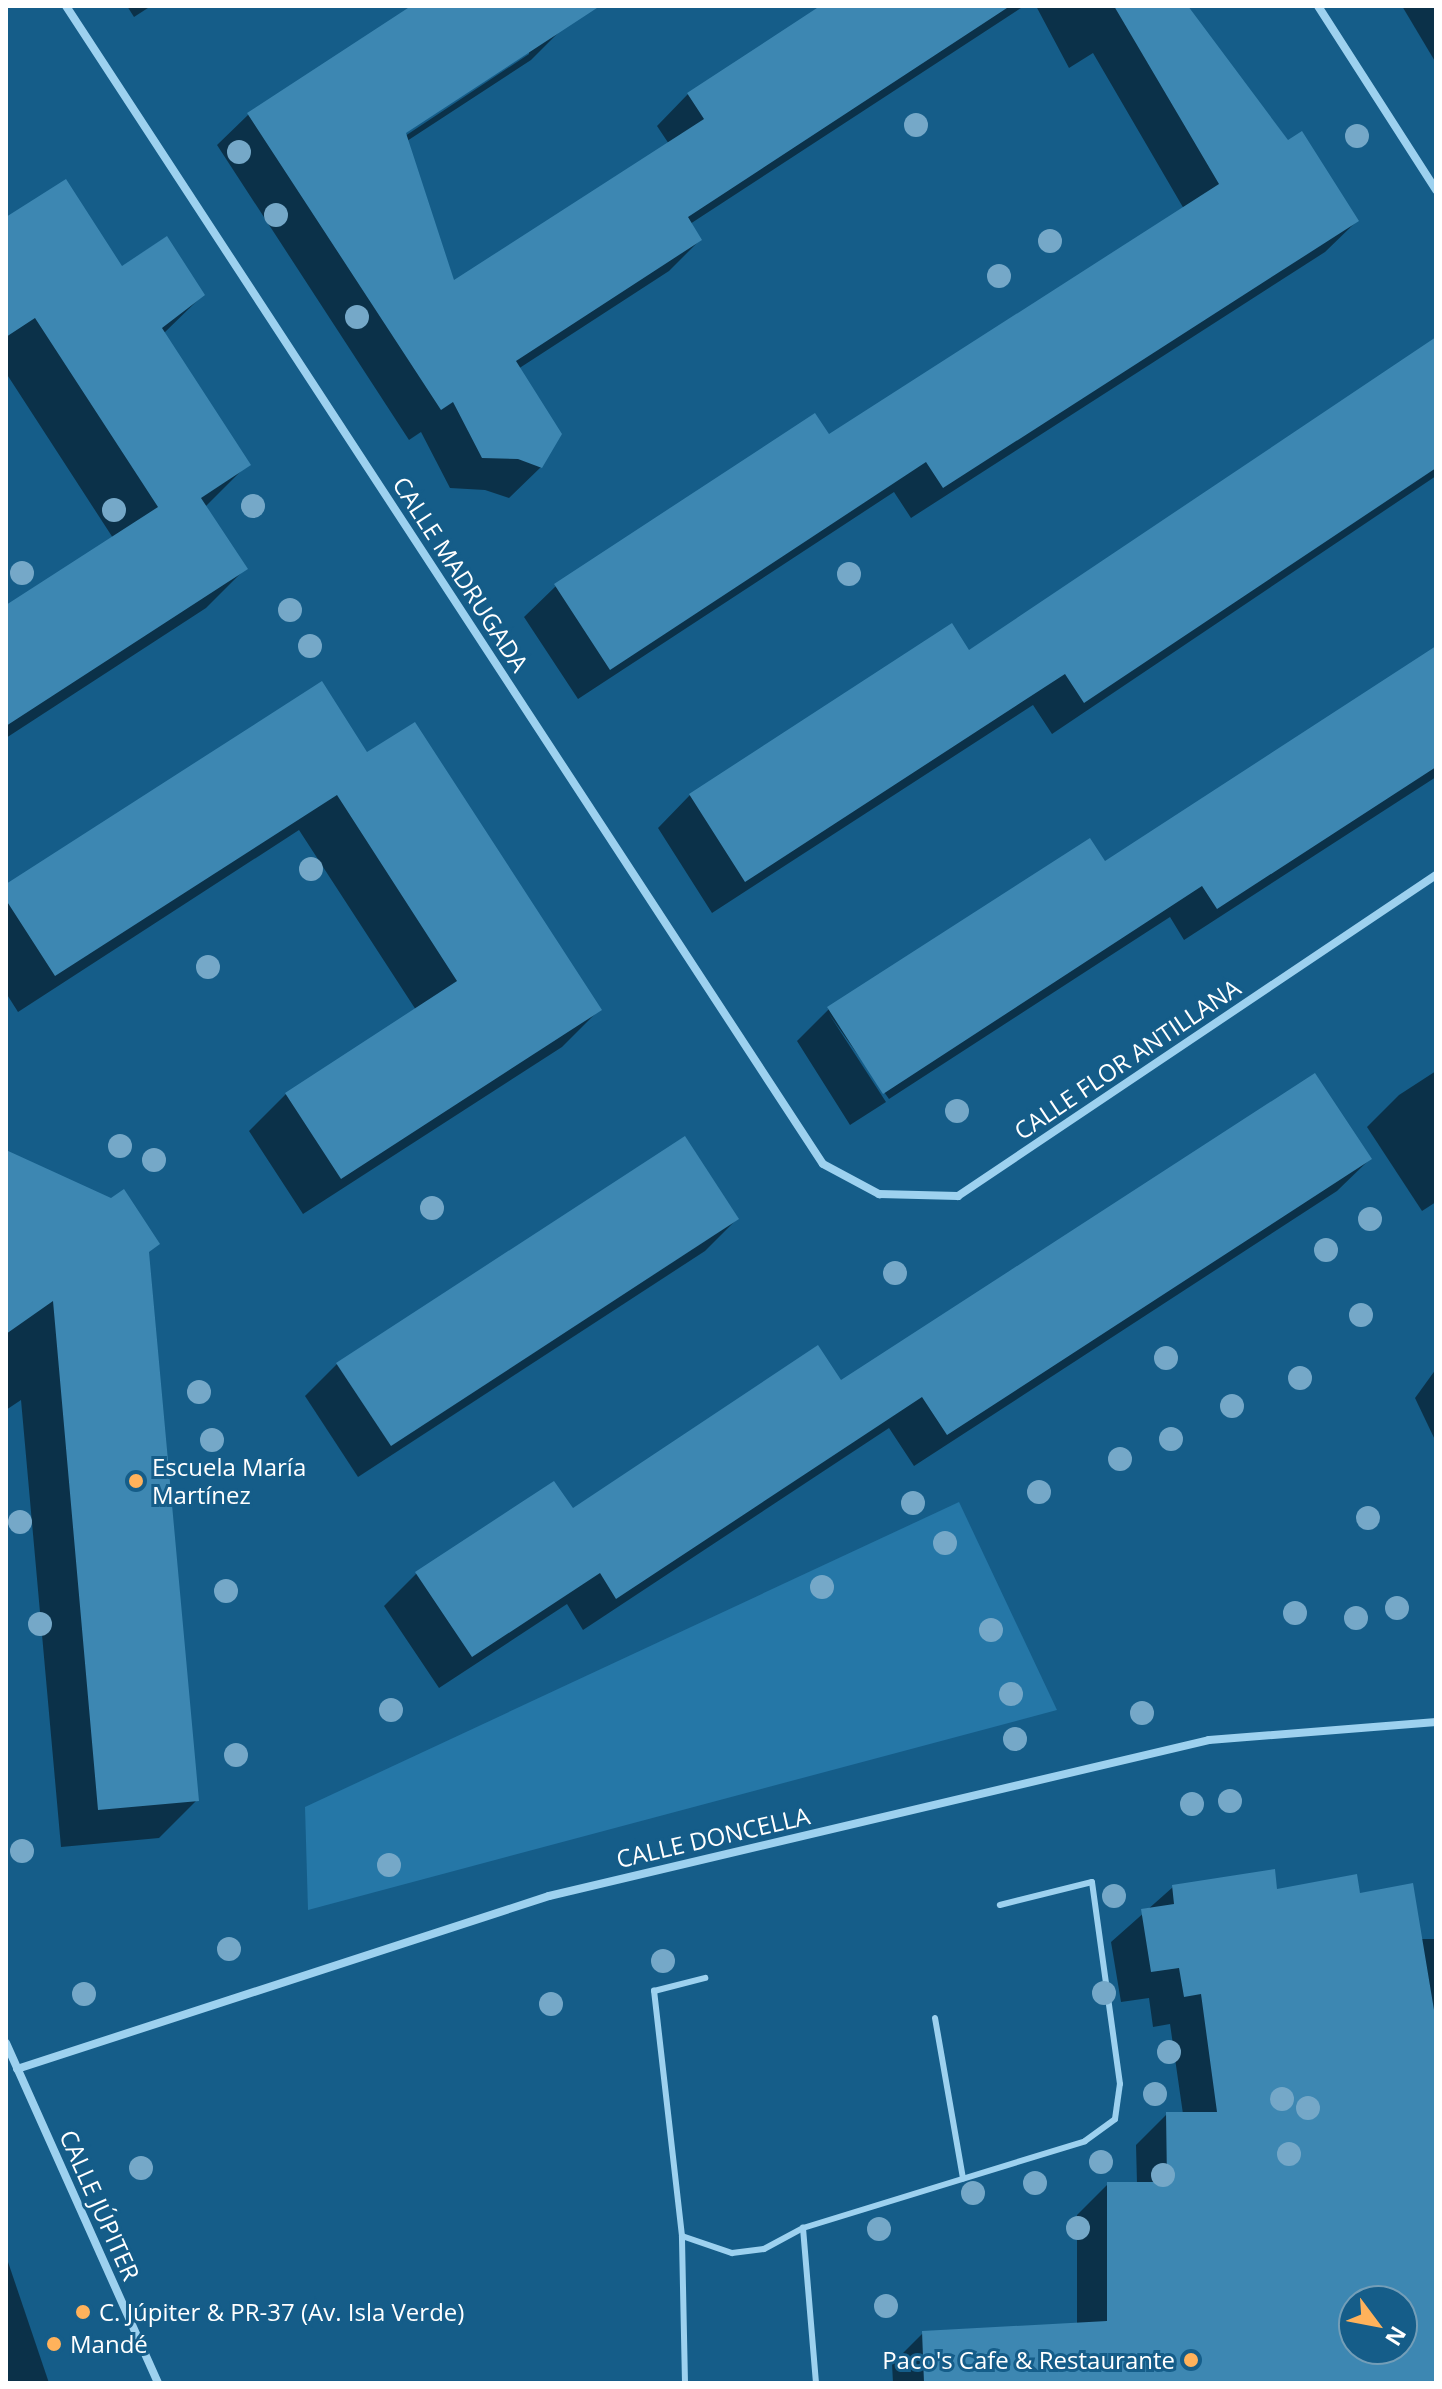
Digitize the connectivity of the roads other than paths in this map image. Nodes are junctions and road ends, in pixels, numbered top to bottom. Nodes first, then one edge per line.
1 (66, 6) edge
2 (1318, 6) edge
3 (1436, 190) edge
4 (1436, 875) edge
5 (823, 1164) joint
6 (1436, 1722) edge
7 (1000, 1905) dead end
8 (705, 1978) dead end
9 (935, 2018) dead end
10 (6, 2043) edge
11 (17, 2069) junction
12 (963, 2179) junction
13 (803, 2228) junction
14 (682, 2236) junction
15 (158, 2383) edge
16 (685, 2383) edge
17 (816, 2383) edge

1 - 5 street, CALLE MADRUGADA
2 - 3 street
4 - 5 street, CALLE FLOR ANTILLANA
6 - 11 street, CALLE DONCELLA
7 - 12 lane
8 - 14 lane
9 - 12 lane
10 - 11 street, CALLE JÚPITER
11 - 15 street, CALLE JÚPITER
12 - 13 lane
13 - 14 lane
13 - 17 lane
14 - 16 lane

